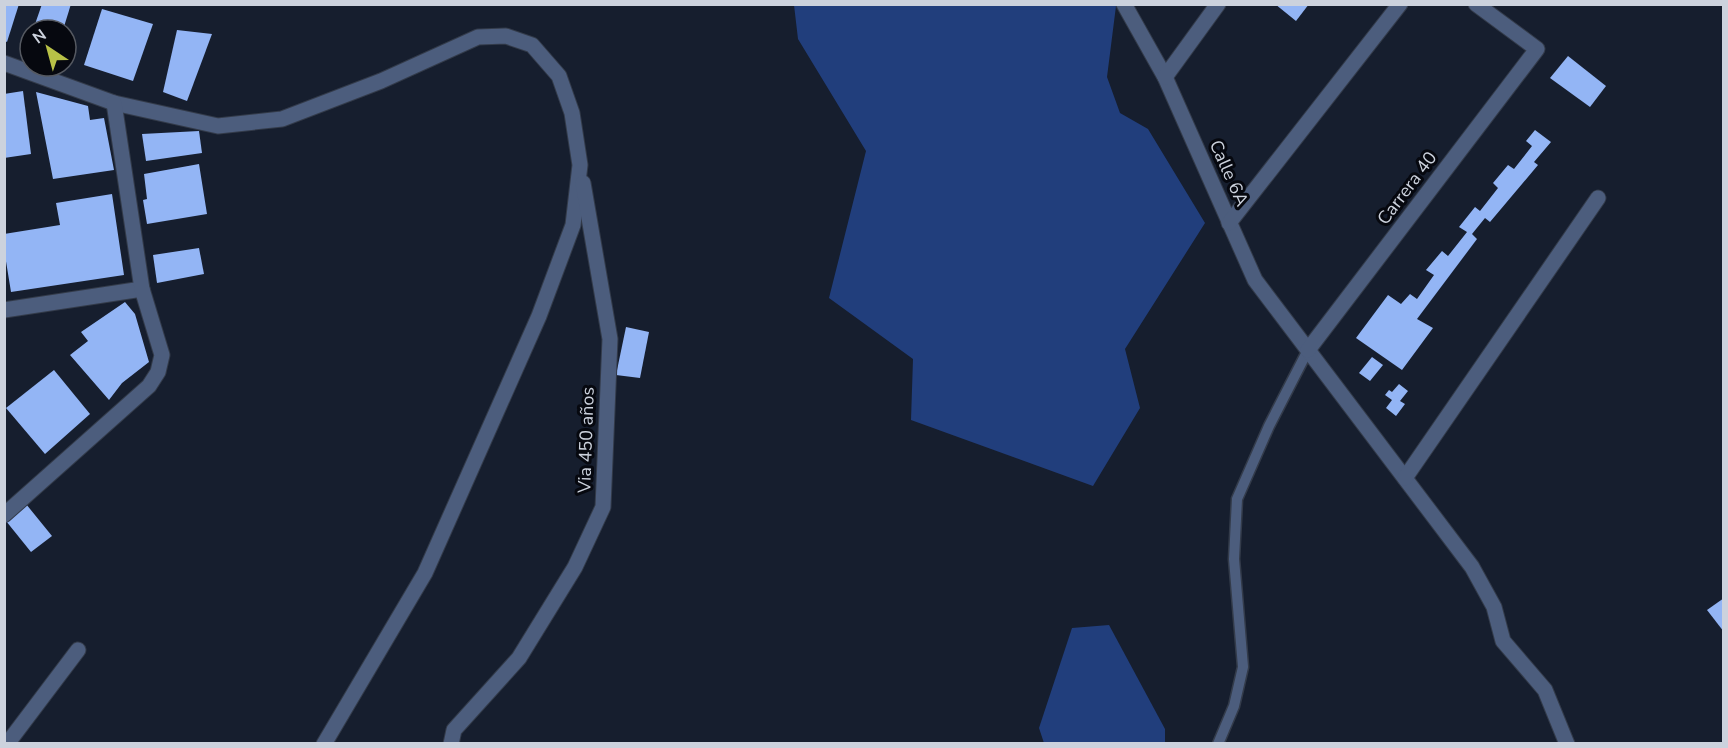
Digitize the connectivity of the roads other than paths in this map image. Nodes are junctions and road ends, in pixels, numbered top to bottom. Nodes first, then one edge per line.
1 (1124, 4) edge
2 (1218, 4) edge
3 (1400, 4) edge
4 (1476, 4) edge
5 (4, 63) edge
6 (1165, 77) junction
7 (114, 103) junction
8 (580, 165) junction
9 (1598, 198) dead end
10 (1229, 223) junction
11 (142, 289) junction
12 (4, 310) edge
13 (1308, 350) junction
14 (1405, 478) junction
15 (4, 514) edge
16 (78, 650) dead end
17 (7, 744) edge
18 (324, 744) edge
19 (451, 744) edge
20 (1218, 744) edge
21 (1567, 744) edge

1 - 6 street, Calle 6A
2 - 6 street
3 - 10 street
4 - 13 street, Carrera 40
5 - 7 street
6 - 10 street, Calle 6A
7 - 8 street
7 - 11 street
8 - 18 street
8 - 19 street, Via 450 años
9 - 14 street
10 - 13 street, Calle 6A
11 - 12 street
11 - 15 street
13 - 14 street, Calle 6A
13 - 20 lane
14 - 21 street, Calle 6A
16 - 17 street

